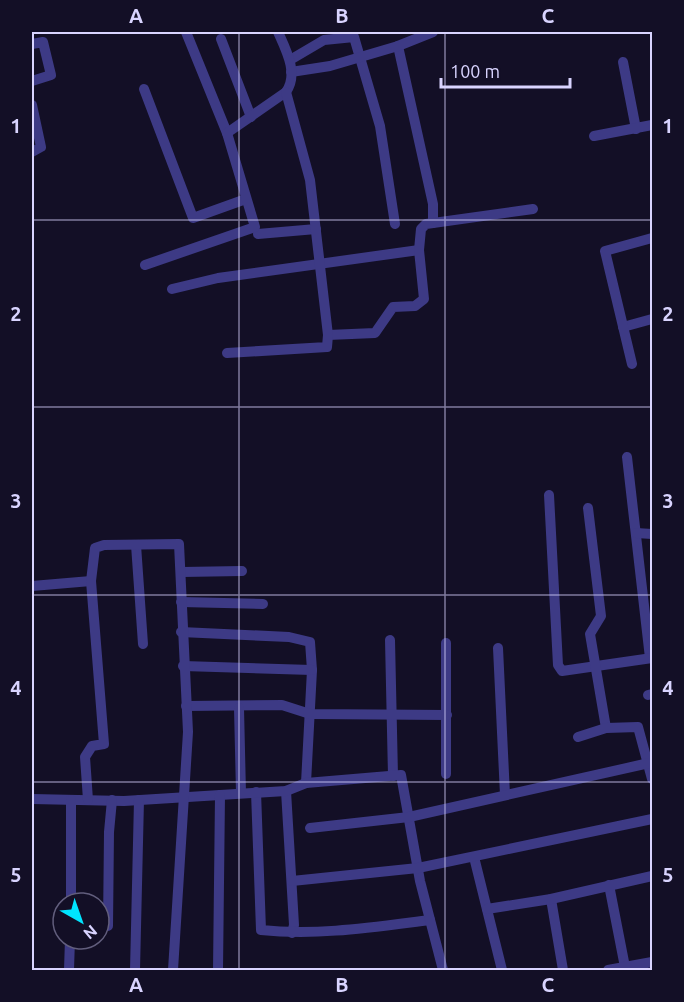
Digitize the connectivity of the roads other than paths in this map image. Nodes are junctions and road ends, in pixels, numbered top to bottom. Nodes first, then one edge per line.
1 (186, 32) edge
2 (278, 32) edge
3 (433, 32) edge
4 (221, 39) dead end
5 (32, 44) edge
6 (398, 46) junction
7 (361, 57) junction
8 (623, 62) dead end
9 (290, 66) junction
10 (32, 81) edge
11 (144, 89) dead end
12 (286, 92) junction
13 (32, 105) edge
14 (251, 117) junction
15 (652, 125) edge
16 (636, 129) junction
17 (227, 133) junction
18 (594, 136) dead end
19 (32, 152) edge
20 (246, 199) junction
21 (533, 209) dead end
22 (433, 223) junction
23 (395, 224) dead end
24 (316, 229) junction
25 (258, 234) dead end
26 (652, 238) edge
27 (419, 250) junction
28 (320, 262) junction
29 (145, 265) dead end
30 (172, 289) dead end
31 (652, 319) edge
32 (623, 327) junction
33 (328, 335) junction
34 (227, 353) dead end
35 (632, 364) dead end
36 (627, 457) dead end
37 (549, 495) dead end
38 (588, 508) dead end
39 (636, 533) junction
40 (652, 534) edge
41 (136, 545) junction
42 (242, 571) dead end
43 (182, 572) junction
44 (91, 581) junction
45 (32, 586) edge
46 (181, 602) junction
47 (263, 604) dead end
48 (181, 632) junction
49 (390, 640) dead end
50 (446, 643) dead end
51 (143, 644) dead end
52 (498, 648) dead end
53 (651, 658) edge
54 (183, 666) junction
55 (596, 666) junction
56 (312, 670) junction
57 (186, 706) junction
58 (239, 708) junction
59 (310, 714) junction
60 (447, 715) junction
61 (392, 716) junction
62 (606, 728) junction
63 (578, 737) dead end
64 (649, 763) junction
65 (446, 774) dead end
66 (393, 776) junction
67 (652, 778) edge
68 (306, 783) junction
69 (286, 791) junction
70 (256, 792) junction
71 (241, 793) junction
72 (220, 795) junction
73 (506, 795) junction
74 (184, 797) junction
75 (32, 799) edge
76 (71, 800) junction
77 (88, 800) junction
78 (112, 800) junction
79 (139, 800) junction
80 (409, 817) junction
81 (652, 819) edge
82 (310, 828) dead end
83 (474, 856) junction
84 (418, 868) junction
85 (652, 876) edge
86 (292, 881) junction
87 (609, 885) junction
88 (71, 891) edge
89 (108, 891) edge
90 (551, 899) junction
91 (487, 909) junction
92 (430, 920) junction
93 (292, 933) junction
94 (70, 951) edge
95 (652, 962) edge
96 (626, 967) junction
97 (69, 970) edge
98 (135, 970) edge
99 (173, 970) edge
100 (218, 970) edge
101 (442, 970) edge
102 (502, 970) edge
103 (563, 970) edge
104 (608, 970) edge

1 - 17 street
2 - 9 street
3 - 6 street
4 - 14 street
5 - 10 street
6 - 7 street
6 - 22 street
7 - 9 street
7 - 9 street
7 - 23 street
8 - 16 street
9 - 12 street
11 - 20 street
12 - 14 street
12 - 24 street
13 - 19 street
14 - 17 street
15 - 16 street
16 - 18 street
17 - 20 street
20 - 29 street
21 - 22 street
22 - 27 street
24 - 25 street
24 - 28 street
26 - 32 street
27 - 28 street
27 - 33 street
28 - 30 street
28 - 33 street
31 - 32 street
32 - 35 street
33 - 34 street
36 - 39 street
37 - 55 street
38 - 55 street
39 - 40 street
39 - 53 street
41 - 43 street
41 - 44 street
41 - 51 street
42 - 43 street
43 - 46 street
44 - 45 street
44 - 77 street
46 - 47 street
46 - 48 street
48 - 54 street
48 - 56 street
49 - 61 street
50 - 60 street
52 - 73 street
53 - 55 street
54 - 56 street
54 - 57 street
55 - 62 street
56 - 59 street
57 - 58 street
57 - 74 street
58 - 59 street
58 - 71 street
59 - 61 street
59 - 68 street
60 - 61 street
60 - 65 street
61 - 66 street
62 - 63 street
62 - 64 street
64 - 67 street
64 - 73 street
66 - 68 street
66 - 80 street
68 - 69 street
69 - 70 street
69 - 86 street
70 - 71 street
70 - 93 street
71 - 72 street
72 - 74 street
72 - 100 street
73 - 80 street
74 - 79 street
74 - 99 street
75 - 76 street
76 - 77 street
76 - 88 street
77 - 78 street
78 - 79 street
78 - 89 street
79 - 98 street
80 - 82 street
80 - 84 street
81 - 83 street
83 - 84 street
83 - 91 street
84 - 86 street
84 - 92 street
85 - 87 street
86 - 93 street
87 - 90 street
87 - 96 street
90 - 91 street
90 - 103 street
91 - 102 street
92 - 93 street
92 - 101 street
94 - 97 street
95 - 96 street
96 - 104 street

